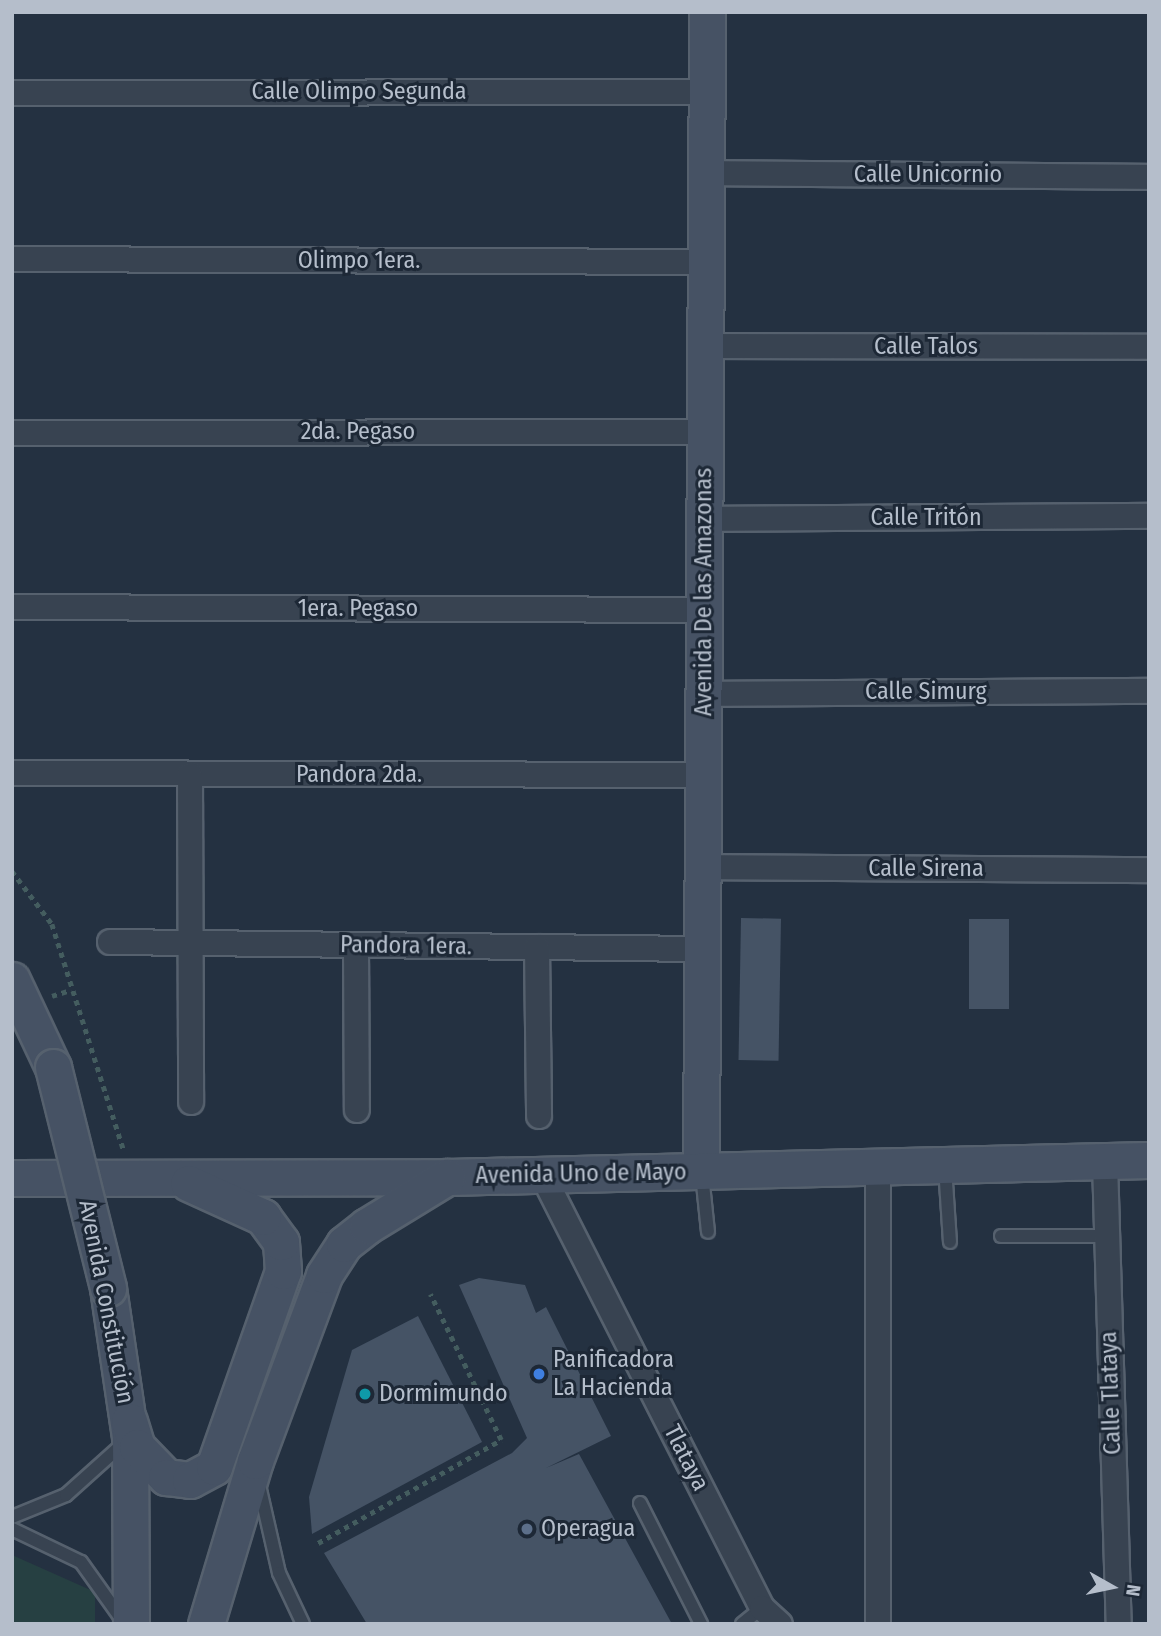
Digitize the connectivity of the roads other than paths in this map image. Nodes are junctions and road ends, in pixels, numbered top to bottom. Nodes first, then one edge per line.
1 (707, 12) edge
2 (706, 92) junction
3 (12, 93) edge
4 (707, 173) junction
5 (1149, 177) edge
6 (12, 259) edge
7 (705, 262) junction
8 (704, 346) junction
9 (1149, 347) edge
10 (704, 432) junction
11 (12, 433) edge
12 (1149, 516) edge
13 (704, 519) junction
14 (12, 607) edge
15 (704, 610) junction
16 (1149, 691) edge
17 (703, 694) junction
18 (15, 773) dead end
19 (190, 775) junction
20 (703, 775) junction
21 (702, 867) junction
22 (1149, 870) edge
23 (110, 942) dead end
24 (191, 943) junction
25 (356, 945) junction
26 (537, 947) junction
27 (702, 949) junction
28 (12, 980) edge
29 (191, 1102) dead end
30 (357, 1110) dead end
31 (539, 1116) dead end
32 (1149, 1160) edge
33 (1105, 1162) junction
34 (878, 1166) junction
35 (945, 1166) junction
36 (701, 1171) junction
37 (542, 1174) junction
38 (448, 1177) junction
39 (12, 1178) edge
40 (179, 1178) junction
41 (708, 1232) dead end
42 (1001, 1236) dead end
43 (1106, 1236) junction
44 (950, 1242) dead end
45 (130, 1429) junction
46 (256, 1461) junction
47 (640, 1503) dead end
48 (12, 1517) edge
49 (12, 1529) edge
50 (771, 1616) edge
51 (125, 1624) edge
52 (131, 1624) edge
53 (206, 1624) edge
54 (303, 1624) edge
55 (701, 1624) edge
56 (742, 1624) edge
57 (877, 1624) edge
58 (1119, 1624) edge

1 - 2 main road, Avenida De las Amazonas
2 - 3 street, Calle Olimpo Segunda
2 - 4 main road, Avenida De las Amazonas
4 - 5 street, Calle Unicornio
4 - 7 main road, Avenida De las Amazonas
6 - 7 street, Olimpo 1era.
7 - 8 main road, Avenida De las Amazonas
8 - 9 street, Calle Talos
8 - 10 main road, Avenida De las Amazonas
10 - 11 street, 2da. Pegaso
10 - 13 main road, Avenida De las Amazonas
12 - 13 street, Calle Tritón
13 - 15 main road, Avenida De las Amazonas
14 - 15 street, 1era. Pegaso
15 - 17 main road, Avenida De las Amazonas
16 - 17 street, Calle Simurg
17 - 20 main road, Avenida De las Amazonas
18 - 19 street, Pandora 2da.
19 - 20 street, Pandora 2da.
19 - 24 street
20 - 21 main road, Avenida De las Amazonas
21 - 22 street, Calle Sirena
21 - 27 main road, Avenida De las Amazonas
23 - 24 street, Pandora 1era.
24 - 25 street, Pandora 1era.
24 - 29 street
25 - 26 street, Pandora 1era.
25 - 30 street
26 - 27 street, Pandora 1era.
26 - 31 street
27 - 36 main road, Avenida De las Amazonas
28 - 45 main road, Avenida Constitución, bridge
32 - 33 main road, Avenida Uno de Mayo
33 - 35 main road, Avenida Uno de Mayo
33 - 43 street, Calle Tlataya
34 - 35 main road, Avenida Uno de Mayo
34 - 36 main road, Avenida Uno de Mayo
34 - 57 street
35 - 44 lane
36 - 37 main road, Avenida Uno de Mayo
36 - 41 lane
37 - 38 main road, Avenida Uno de Mayo
37 - 50 street, Tlataya
38 - 40 main road, Avenida Uno de Mayo
38 - 46 main road
39 - 40 main road, Avenida Uno de Mayo
40 - 45 main road
42 - 43 lane
43 - 58 street, Calle Tlataya
45 - 48 lane
45 - 52 main road, Avenida Constitución
46 - 53 main road
46 - 54 lane
47 - 55 lane
49 - 51 lane
50 - 56 lane

